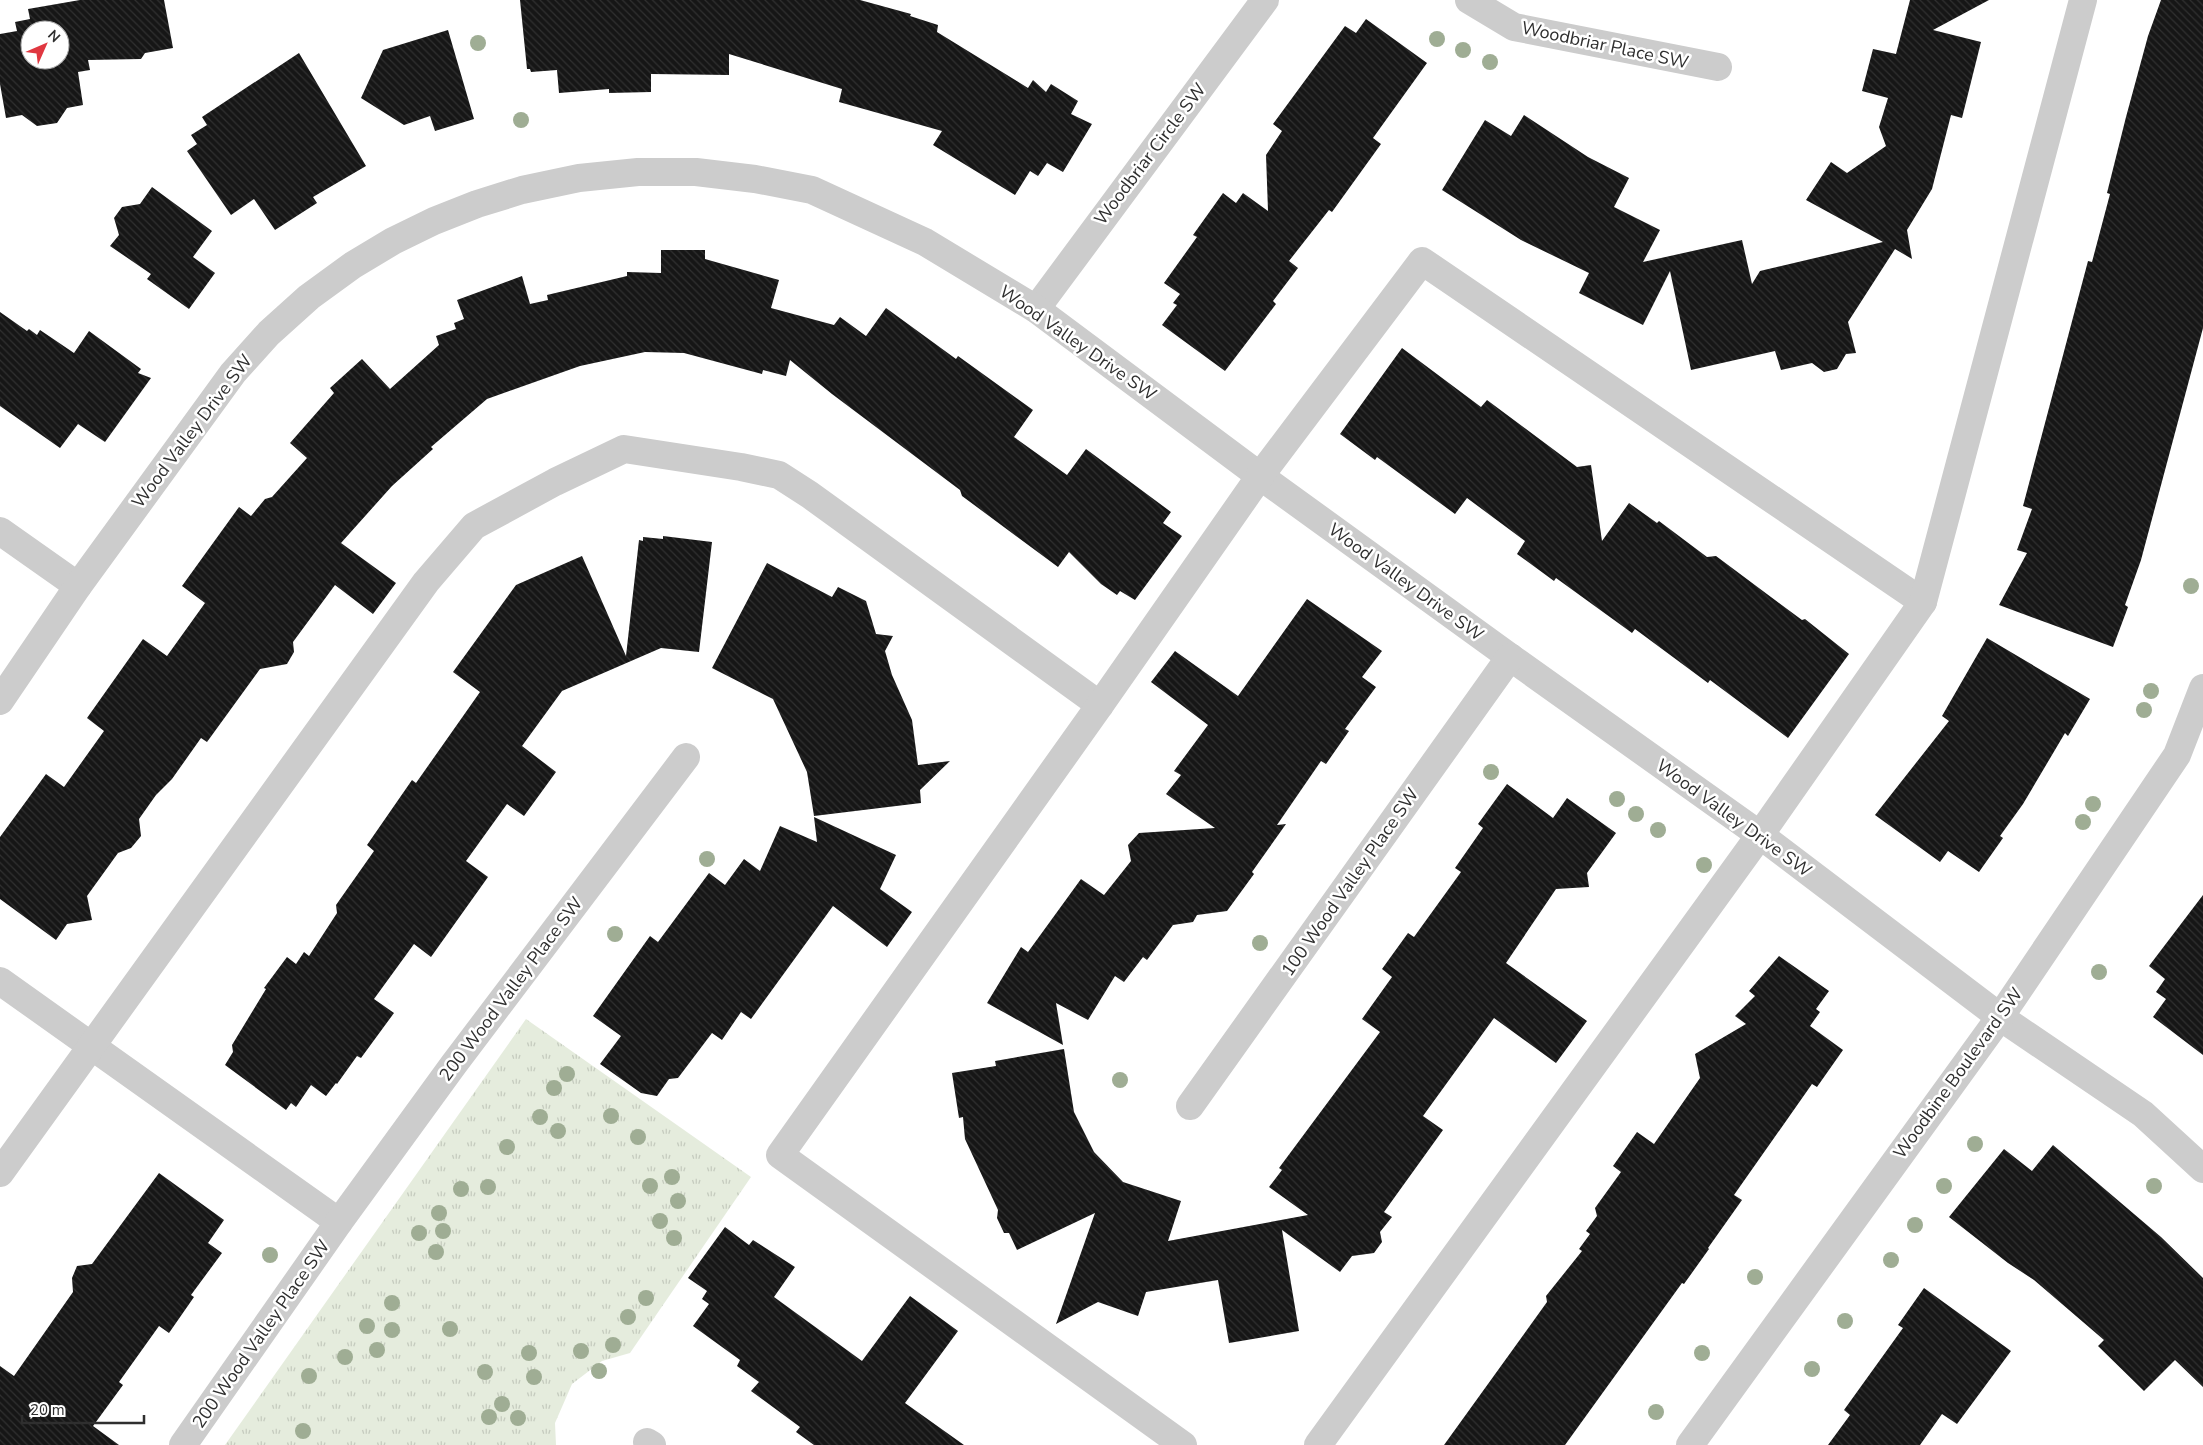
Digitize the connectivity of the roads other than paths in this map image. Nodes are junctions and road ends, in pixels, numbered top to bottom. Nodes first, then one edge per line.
1 (1265, 0) edge
2 (1468, 0) edge
3 (2083, 0) edge
4 (1718, 68) dead end
5 (1036, 309) junction
6 (1260, 476) junction
7 (0, 531) edge
8 (78, 586) junction
9 (1923, 602) junction
10 (1510, 657) junction
11 (2203, 688) edge
12 (0, 701) edge
13 (1100, 705) junction
14 (686, 757) dead end
15 (1760, 835) junction
16 (0, 981) edge
17 (2000, 1017) junction
18 (92, 1045) junction
19 (1190, 1106) dead end
20 (2203, 1169) edge
21 (0, 1173) edge
22 (339, 1222) junction
23 (183, 1445) edge
24 (1183, 1445) edge
25 (1318, 1445) edge
26 (1690, 1445) edge

1 - 5 street, Woodbriar Circle SW
2 - 4 street, Woodbriar Place SW
3 - 9 street
5 - 6 street, Wood Valley Drive SW
5 - 8 street, Wood Valley Drive SW
6 - 9 street
6 - 10 street, Wood Valley Drive SW
6 - 13 street
7 - 8 street
8 - 12 street, Wood Valley Drive SW
9 - 15 street
10 - 15 street, Wood Valley Drive SW
10 - 19 street, 100 Wood Valley Place SW
11 - 17 street, Woodbine Boulevard SW
13 - 18 street
13 - 24 street
14 - 22 street, 200 Wood Valley Place SW
15 - 17 street, Wood Valley Drive SW
15 - 25 street
16 - 18 street, 200 Wood Valley Place SW
17 - 20 street, Wood Valley Drive SW
17 - 26 street, Woodbine Boulevard SW
18 - 21 street
18 - 22 street, 200 Wood Valley Place SW
22 - 23 street, 200 Wood Valley Place SW

